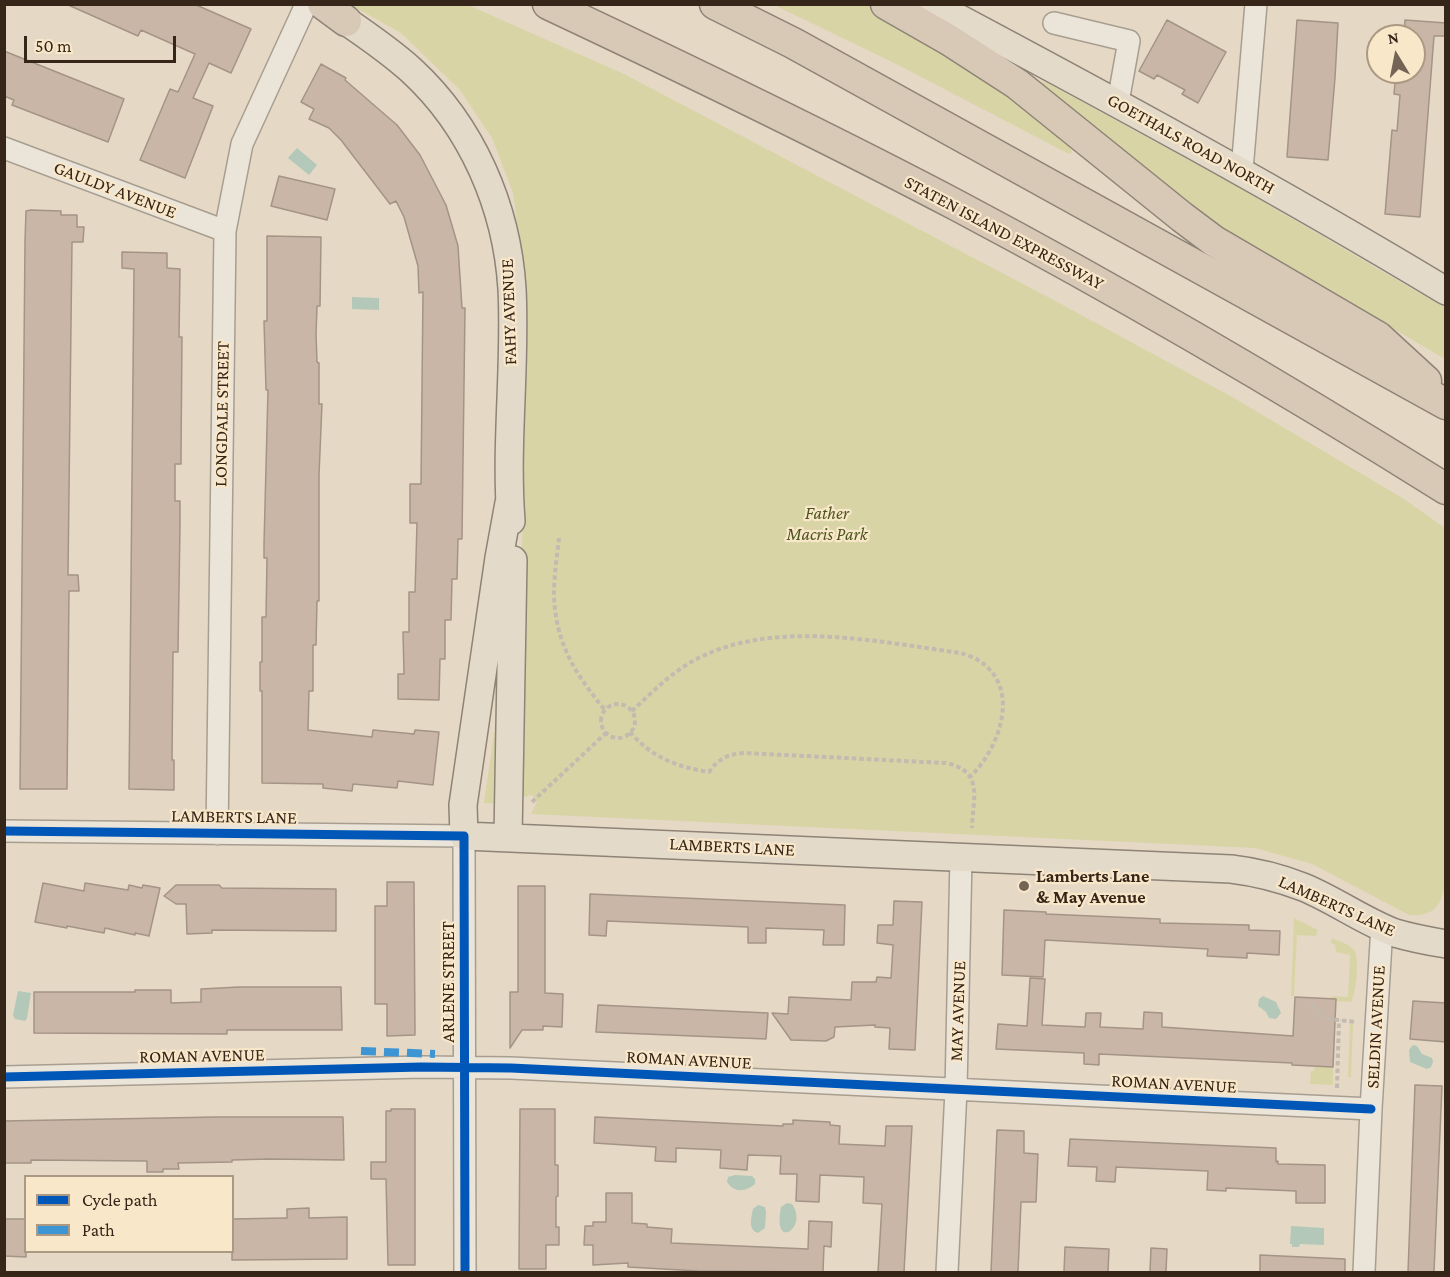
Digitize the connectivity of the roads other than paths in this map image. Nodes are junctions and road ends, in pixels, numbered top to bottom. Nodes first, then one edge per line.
1 (548, 4) edge
2 (715, 4) edge
3 (886, 4) edge
4 (932, 4) edge
5 (1256, 4) edge
6 (316, 10) edge
7 (1054, 23) dead end
8 (1118, 102) junction
9 (4, 148) edge
10 (1242, 170) junction
11 (225, 231) junction
12 (1446, 291) edge
13 (1446, 399) edge
14 (1446, 404) edge
15 (1446, 489) edge
16 (509, 503) junction
17 (4, 831) edge
18 (216, 834) junction
19 (464, 836) junction
20 (508, 837) junction
21 (961, 857) junction
22 (1382, 926) junction
23 (1446, 944) edge
24 (465, 1067) junction
25 (4, 1077) edge
26 (956, 1090) junction
27 (1371, 1109) junction
28 (465, 1272) edge
29 (947, 1272) edge
30 (1364, 1272) edge

1 - 15 highway, STATEN ISLAND EXPRESSWAY
2 - 14 highway
3 - 13 highway
4 - 8 main road, GOETHALS ROAD NORTH
5 - 10 street
6 - 11 street, LONGDALE STREET
6 - 16 main road, FAHY AVENUE
7 - 8 street
8 - 10 main road, GOETHALS ROAD NORTH
9 - 11 street, GAULDY AVENUE
10 - 12 main road, GOETHALS ROAD NORTH
11 - 18 street, LONGDALE STREET
16 - 19 main road, FAHY AVENUE
16 - 20 main road, FAHY AVENUE
17 - 18 street, LAMBERTS LANE
18 - 19 street, LAMBERTS LANE
19 - 20 main road, LAMBERTS LANE
19 - 24 street, ARLENE STREET
20 - 21 main road, LAMBERTS LANE
21 - 22 main road, LAMBERTS LANE
21 - 26 street, MAY AVENUE
22 - 23 main road, LAMBERTS LANE
22 - 27 street, SELDIN AVENUE
24 - 25 street, ROMAN AVENUE
24 - 26 street, ROMAN AVENUE
24 - 28 street, ARLENE STREET
26 - 27 street, ROMAN AVENUE
26 - 29 street, MAY AVENUE
27 - 30 street, SELDIN AVENUE

